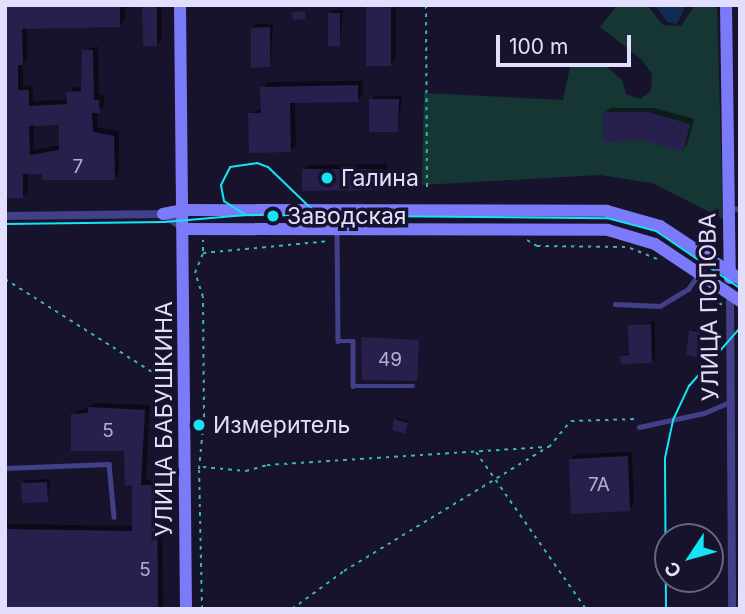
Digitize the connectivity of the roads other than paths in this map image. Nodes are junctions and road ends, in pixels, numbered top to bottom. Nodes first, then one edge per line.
1 (180, 5) edge
2 (726, 5) edge
3 (734, 208) edge
4 (183, 211) junction
5 (163, 214) junction
6 (5, 216) edge
7 (337, 226) junction
8 (184, 229) junction
9 (735, 275) edge
10 (696, 278) junction
11 (731, 301) edge
12 (615, 304) dead end
13 (740, 338) edge
14 (733, 348) junction
15 (412, 386) dead end
16 (735, 404) edge
17 (639, 427) dead end
18 (736, 457) edge
19 (5, 467) edge
20 (736, 512) edge
21 (114, 517) dead end
22 (736, 571) edge
23 (186, 609) edge
24 (732, 609) edge

1 - 4 main road, УЛИЦА БАБУШКИНА
2 - 3 main road, УЛИЦА ПОПОВА
3 - 9 main road, УЛИЦА ПОПОВА
4 - 5 main road
4 - 8 main road, УЛИЦА БАБУШКИНА
4 - 9 main road
5 - 6 street
5 - 8 street
7 - 8 main road
7 - 10 main road
7 - 15 lane
8 - 23 main road, УЛИЦА БАБУШКИНА
9 - 11 main road, УЛИЦА ПОПОВА
10 - 11 main road
10 - 12 lane
11 - 14 street, УЛИЦА ПОПОВА
13 - 14 street
14 - 16 street, УЛИЦА ПОПОВА
16 - 17 lane
16 - 18 street, УЛИЦА ПОПОВА
18 - 20 street, УЛИЦА ПОПОВА
19 - 21 lane
20 - 22 street, УЛИЦА ПОПОВА
22 - 24 street, УЛИЦА ПОПОВА

